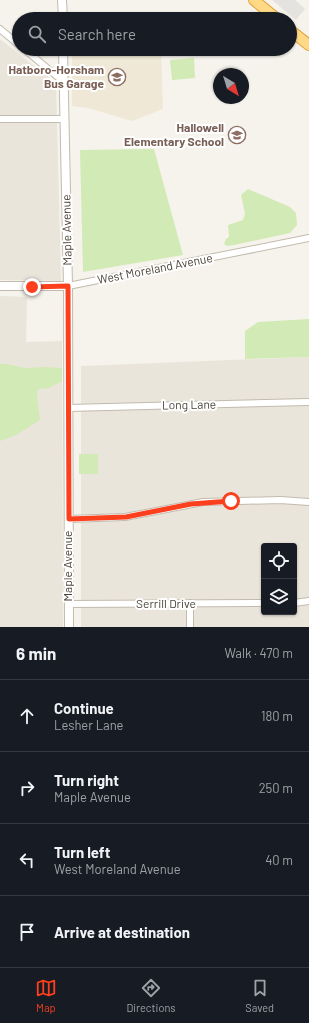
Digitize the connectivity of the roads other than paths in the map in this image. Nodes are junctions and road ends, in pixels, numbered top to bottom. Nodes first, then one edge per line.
1 (62, 0) edge
2 (254, 0) edge
3 (63, 12) edge
4 (269, 12) edge
5 (0, 29) edge
6 (297, 36) edge
7 (12, 38) edge
8 (309, 45) edge
9 (32, 56) edge
10 (63, 56) edge
11 (64, 82) junction
12 (0, 119) edge
13 (65, 119) junction
14 (309, 238) edge
15 (0, 286) edge
16 (68, 286) junction
17 (309, 402) edge
18 (68, 408) junction
19 (309, 502) edge
20 (69, 519) junction
21 (309, 601) edge
22 (190, 603) junction
23 (261, 603) edge
24 (297, 603) edge
25 (68, 604) junction
26 (69, 627) edge
27 (190, 627) edge

1 - 3 street
2 - 4 highway
5 - 7 street
6 - 8 highway
9 - 11 street
10 - 11 street, Maple Avenue
11 - 13 street, Maple Avenue
12 - 13 street
13 - 16 street, Maple Avenue
14 - 16 street, West Moreland Avenue
15 - 16 street, West Moreland Avenue
16 - 18 street, Maple Avenue
17 - 18 street, Long Lane
18 - 20 street, Maple Avenue
19 - 20 street
20 - 25 street, Maple Avenue
21 - 24 street
22 - 23 street, Serrill Drive
22 - 25 street, Serrill Drive
22 - 27 street
25 - 26 street, Maple Avenue

